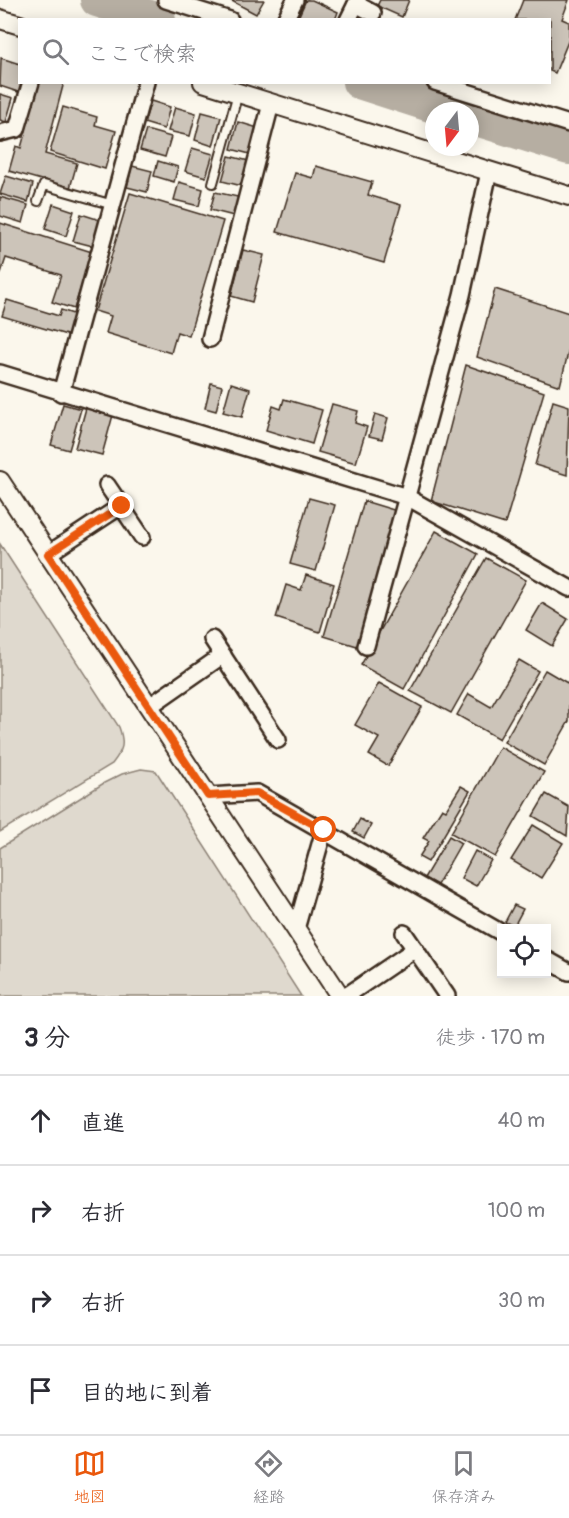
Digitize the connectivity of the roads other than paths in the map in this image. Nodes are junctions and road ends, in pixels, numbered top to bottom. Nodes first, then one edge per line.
1 (166, 0) edge
2 (295, 0) edge
3 (357, 2) edge
4 (373, 13) dead end
5 (194, 15) edge
6 (216, 18) edge
7 (286, 18) edge
8 (349, 18) edge
9 (0, 19) edge
10 (18, 24) edge
11 (29, 84) edge
12 (145, 84) edge
13 (209, 84) edge
14 (441, 84) edge
15 (238, 93) junction
16 (271, 104) junction
17 (569, 124) edge
18 (0, 133) edge
19 (489, 172) junction
20 (213, 183) dead end
21 (569, 196) edge
22 (38, 201) dead end
23 (113, 205) junction
24 (210, 339) dead end
25 (0, 373) edge
26 (61, 393) junction
27 (0, 481) edge
28 (107, 485) dead end
29 (407, 497) junction
30 (122, 506) junction
31 (142, 537) dead end
32 (48, 554) junction
33 (569, 588) edge
34 (212, 639) dead end
35 (366, 646) dead end
36 (223, 655) junction
37 (150, 706) junction
38 (278, 740) dead end
39 (208, 796) junction
40 (324, 830) junction
41 (296, 929) junction
42 (497, 931) edge
43 (404, 933) dead end
44 (415, 950) junction
45 (551, 962) edge
46 (569, 972) edge
47 (340, 996) edge
48 (346, 996) edge
49 (447, 996) edge

1 - 5 street
2 - 7 street
3 - 4 street
3 - 8 street
5 - 6 street
9 - 10 street
11 - 18 street
12 - 23 street
13 - 15 street
14 - 17 street
15 - 16 street
15 - 20 lane
16 - 19 street
16 - 24 street
19 - 21 street
19 - 29 street
22 - 23 lane
23 - 26 street
25 - 26 street
26 - 29 street
27 - 32 street
28 - 30 street
29 - 33 street
29 - 35 street
30 - 31 street
30 - 32 street
32 - 37 street
34 - 36 street
36 - 37 street
36 - 38 street
37 - 39 street
39 - 40 street
39 - 41 street
40 - 41 street
40 - 42 street
41 - 47 street
43 - 44 street
44 - 48 street
44 - 49 street
45 - 46 street

